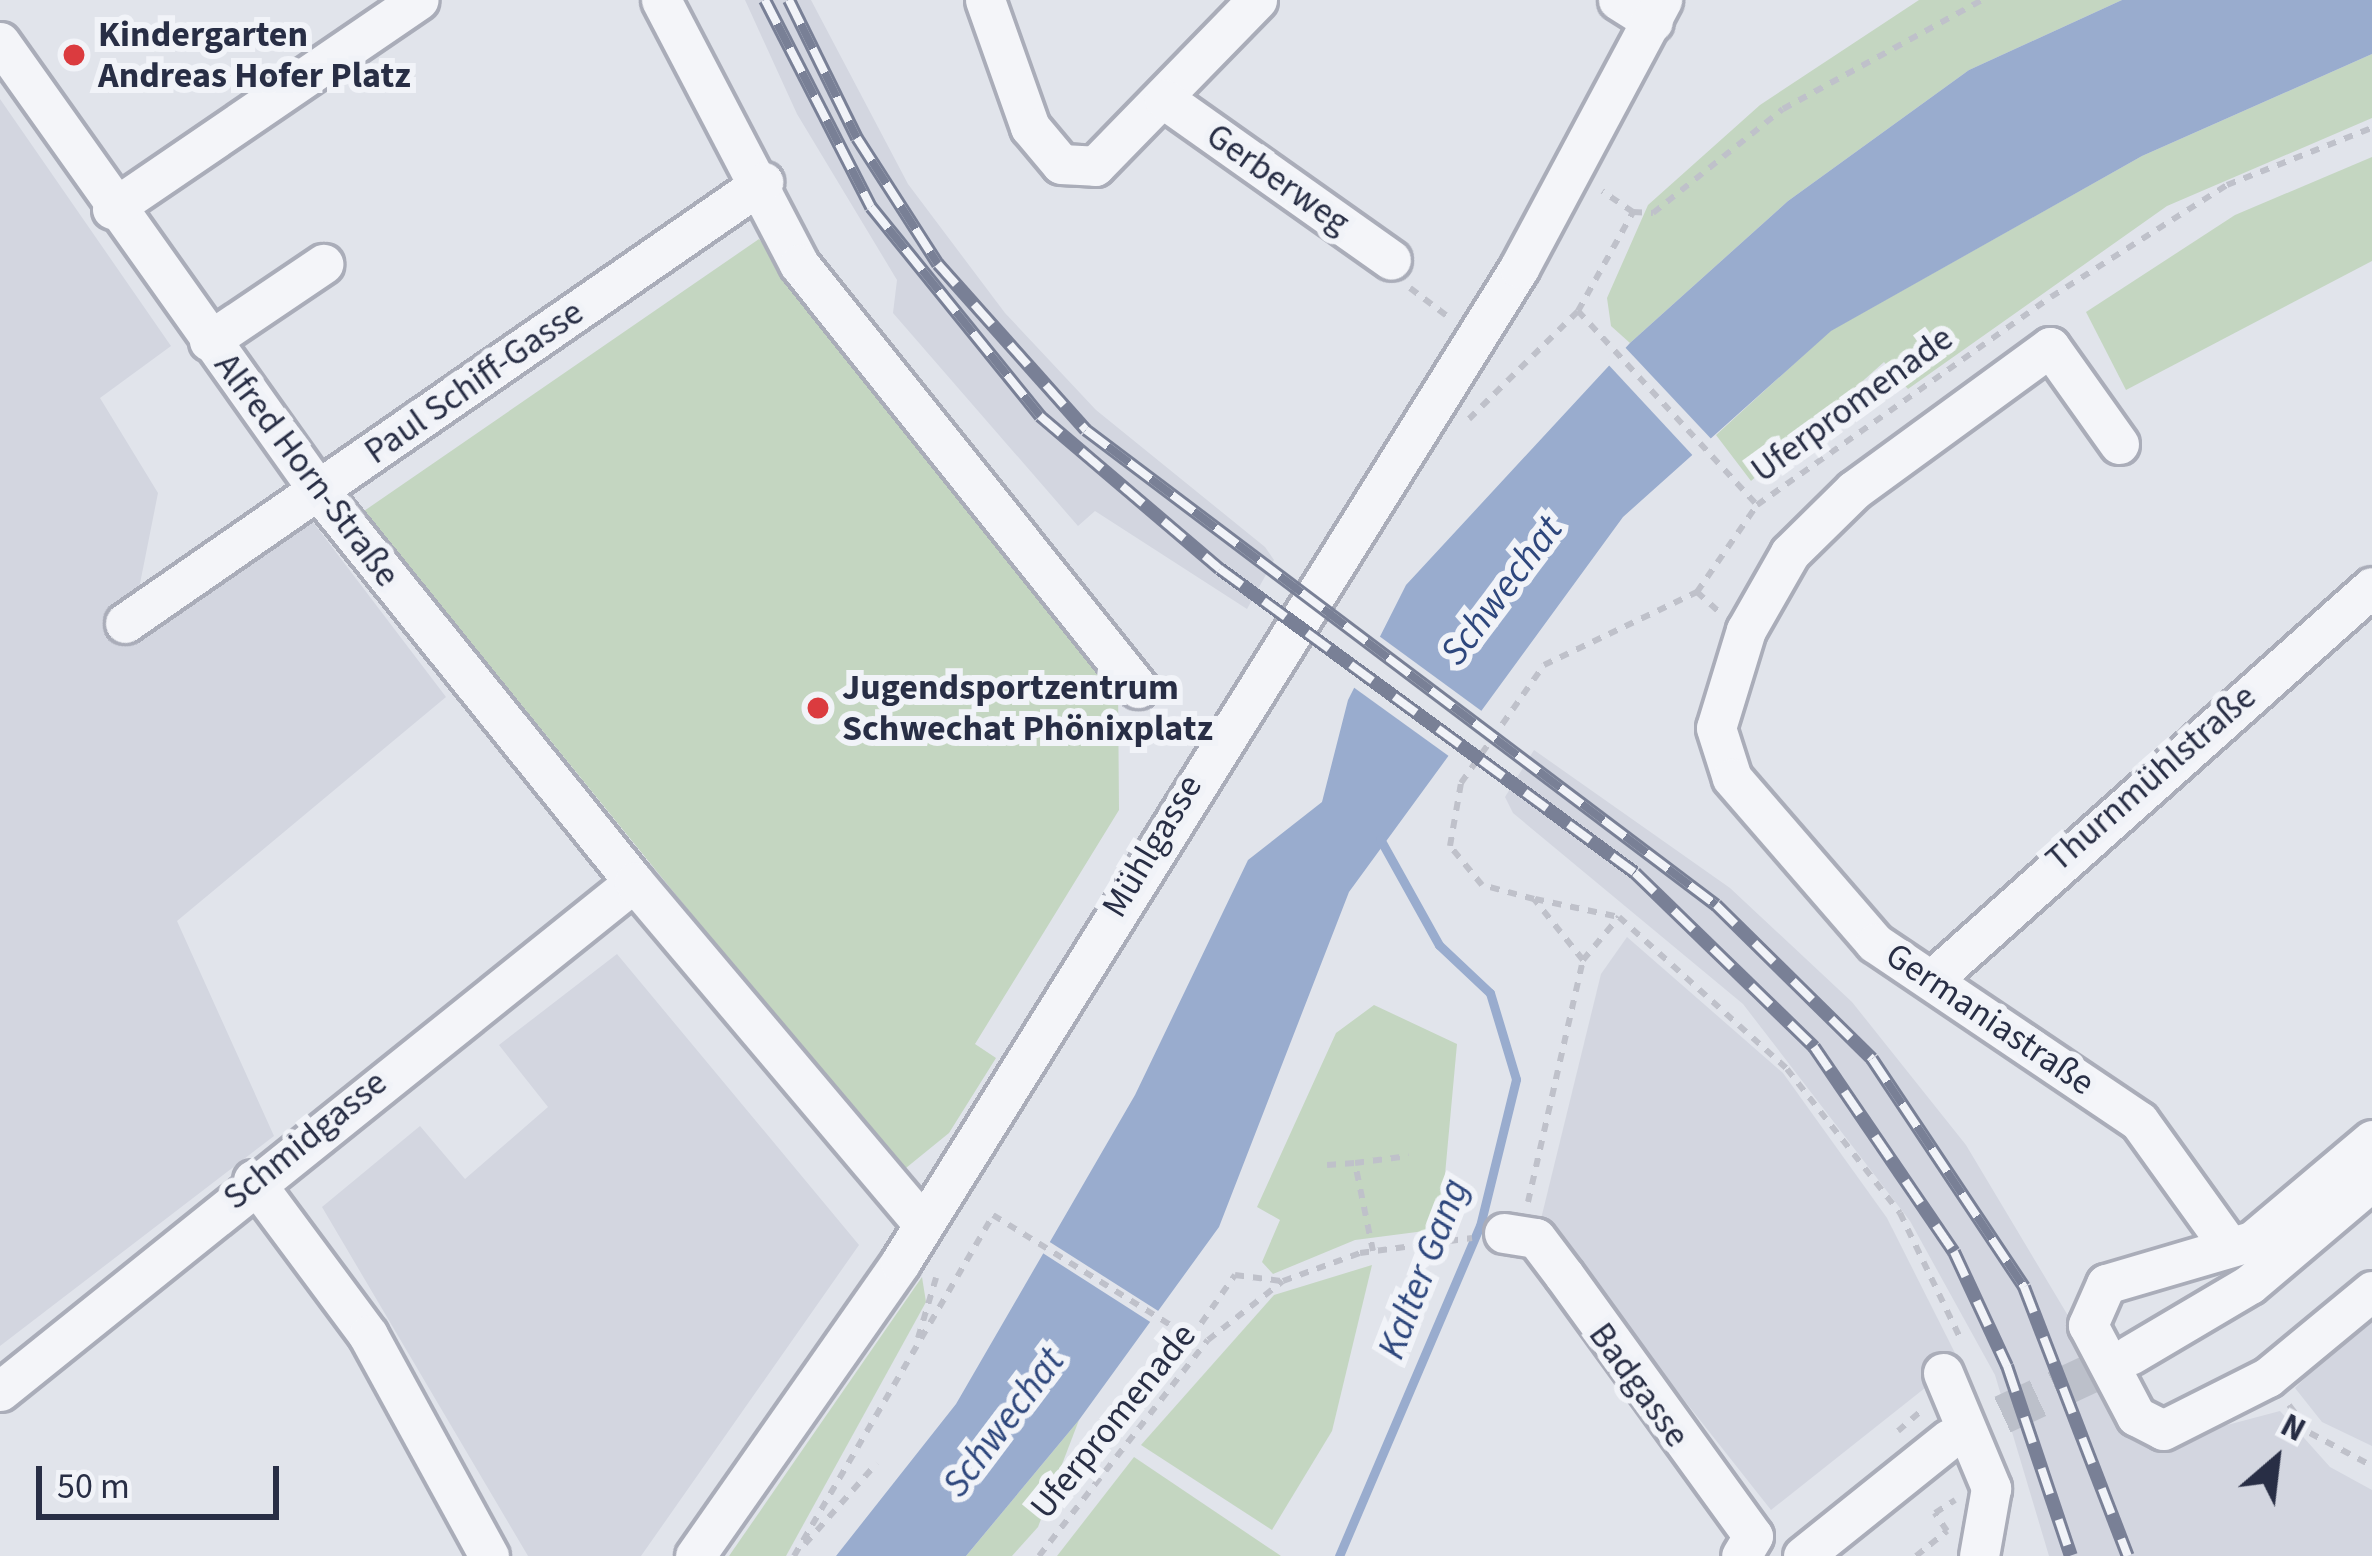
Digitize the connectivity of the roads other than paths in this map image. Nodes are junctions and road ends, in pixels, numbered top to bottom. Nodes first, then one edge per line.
1 (418, 0) edge
2 (661, 0) edge
3 (986, 0) edge
4 (1257, 0) edge
5 (1618, 0) edge
6 (1658, 11) edge
7 (0, 42) edge
8 (1164, 99) junction
9 (763, 182) junction
10 (112, 208) junction
11 (1391, 260) road end
12 (323, 264) dead end
13 (209, 341) junction
14 (2119, 444) dead end
15 (318, 490) junction
16 (2372, 587) edge
17 (125, 622) dead end
18 (1138, 688) dead end
19 (625, 889) junction
20 (1936, 976) junction
21 (2372, 1140) edge
22 (253, 1180) junction
23 (2372, 1180) edge
24 (922, 1223) junction
25 (1504, 1233) road end
26 (2226, 1242) junction
27 (2372, 1291) edge
28 (2130, 1355) tunnel mouth
29 (1956, 1365) road end
30 (0, 1391) edge
31 (1949, 1439) tunnel mouth
32 (490, 1556) edge
33 (695, 1556) edge
34 (1741, 1556) edge
35 (1804, 1556) edge
36 (1979, 1556) edge

1 - 10 street
2 - 9 street
3 - 8 street
4 - 8 street
5 - 6 street
6 - 24 street, Mühlgasse
7 - 10 street, Alfred Horn-Straße
8 - 11 street, Gerberweg
9 - 15 street, Paul Schiff-Gasse
9 - 18 street
10 - 13 street, Alfred Horn-Straße
12 - 13 street
13 - 15 street, Alfred Horn-Straße
14 - 20 street, Germaniastraße
15 - 17 street, Paul Schiff-Gasse
15 - 19 street, Alfred Horn-Straße
16 - 20 street, Thurnmühlstraße
19 - 22 street, Schmidgasse
19 - 24 street, Alfred Horn-Straße
20 - 26 street, Germaniastraße
21 - 26 street
22 - 30 street, Schmidgasse
22 - 32 street
23 - 28 street
24 - 33 street, Mühlgasse
25 - 34 street, Badgasse
26 - 27 street
29 - 36 street
31 - 35 street

